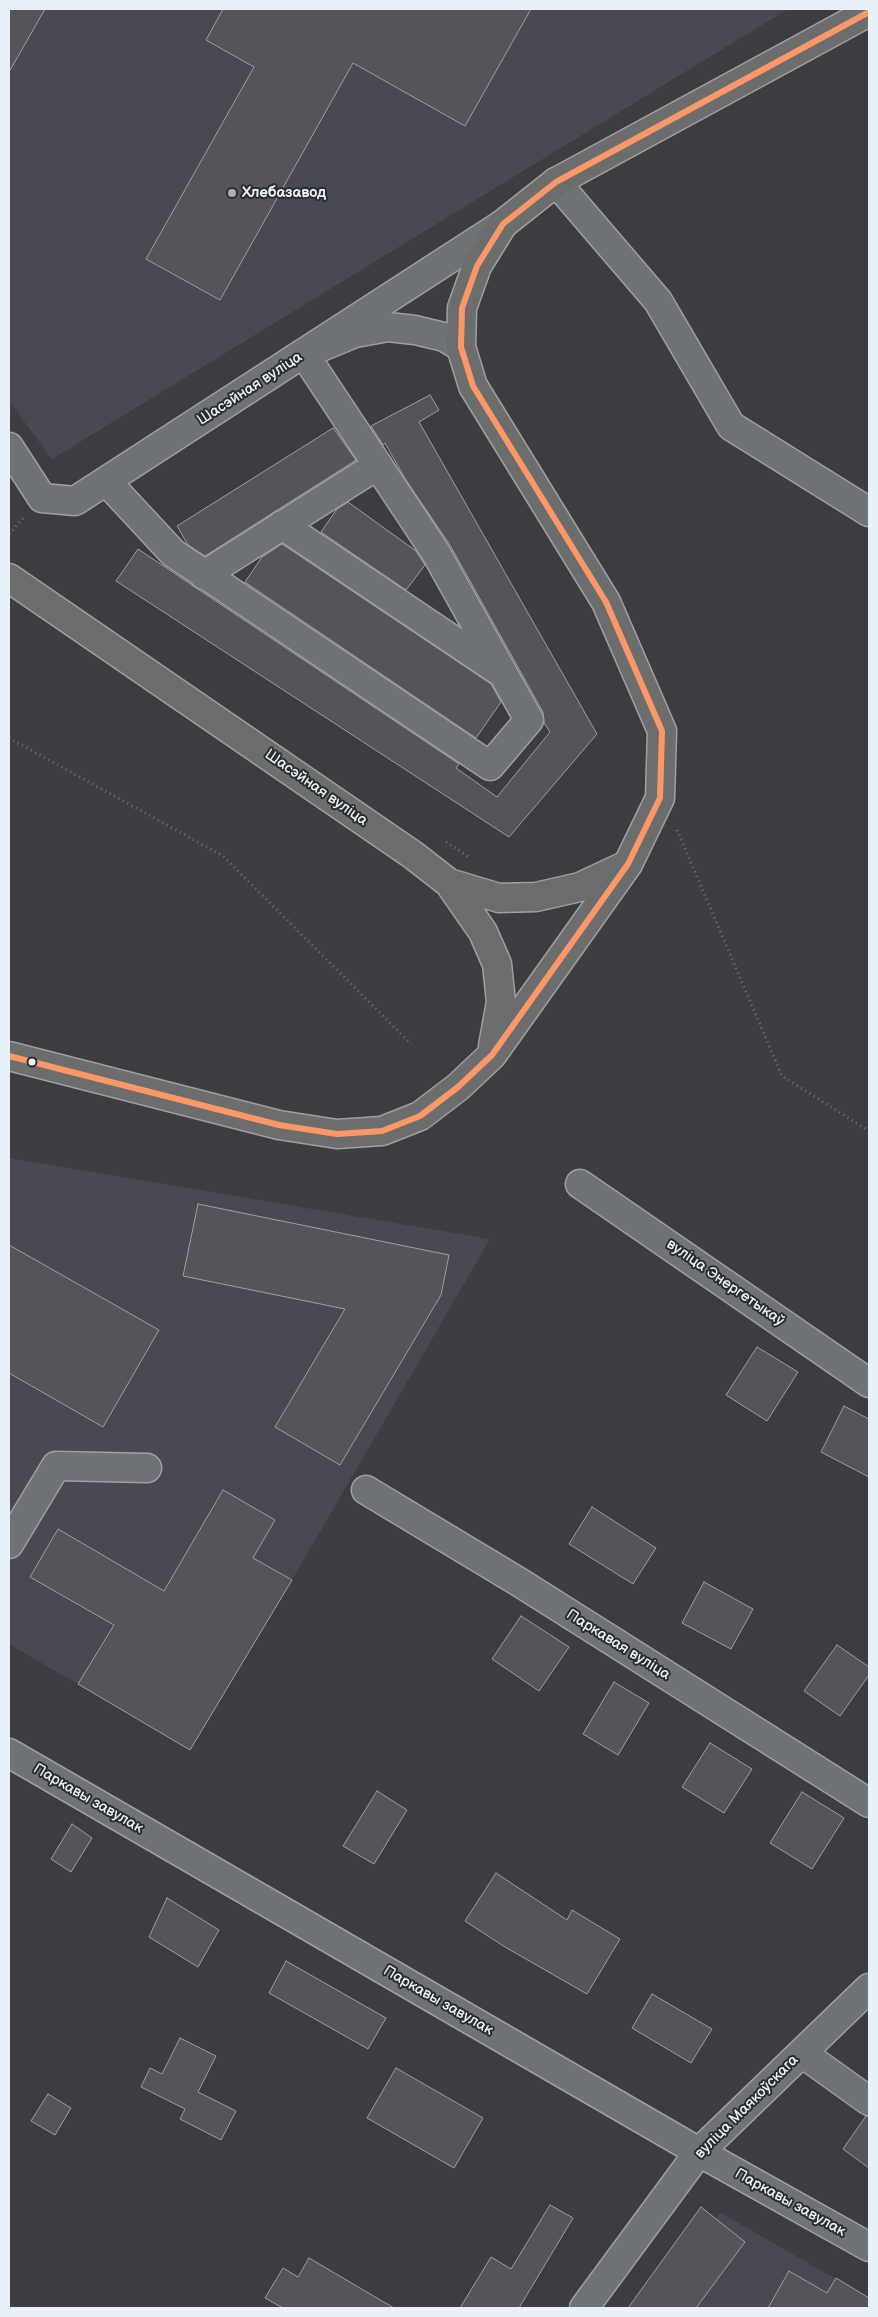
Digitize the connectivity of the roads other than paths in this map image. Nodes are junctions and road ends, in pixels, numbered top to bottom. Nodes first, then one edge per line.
1 (869, 12) edge
2 (556, 182) junction
3 (503, 224) junction
4 (461, 347) junction
5 (304, 354) junction
6 (9, 447) edge
7 (378, 465) junction
8 (107, 482) junction
9 (869, 512) edge
10 (282, 525) junction
11 (204, 575) junction
12 (9, 578) edge
13 (504, 675) junction
14 (628, 864) junction
15 (449, 883) junction
16 (492, 1055) junction
17 (9, 1056) edge
18 (580, 1184) dead end
19 (869, 1383) edge
20 (147, 1468) dead end
21 (366, 1490) dead end
22 (9, 1544) edge
23 (9, 1753) edge
24 (869, 1802) edge
25 (869, 1988) edge
26 (802, 2053) junction
27 (869, 2101) edge
28 (699, 2152) junction
29 (869, 2247) edge
30 (584, 2308) edge

1 - 2 main road
2 - 3 main road
2 - 9 street
3 - 4 main road
3 - 5 street, Шасэйная вуліца
4 - 5 street
4 - 14 main road
5 - 7 street
5 - 8 street, Шасэйная вуліца
6 - 8 street, Шасэйная вуліца
7 - 10 street
7 - 13 street
8 - 11 street
10 - 11 street
10 - 13 street
11 - 13 street
12 - 15 main road, Шасэйная вуліца
14 - 15 main road
14 - 16 main road
15 - 16 main road
16 - 17 main road
18 - 19 street, вуліца Энергетыкаў
20 - 22 street
21 - 24 street, Паркавая вуліца
23 - 28 street, Паркавы завулак
25 - 26 street, вуліца Маякоўскага
26 - 27 street
26 - 28 street, вуліца Маякоўскага
28 - 29 street, Паркавы завулак
28 - 30 street, вуліца Маякоўскага

